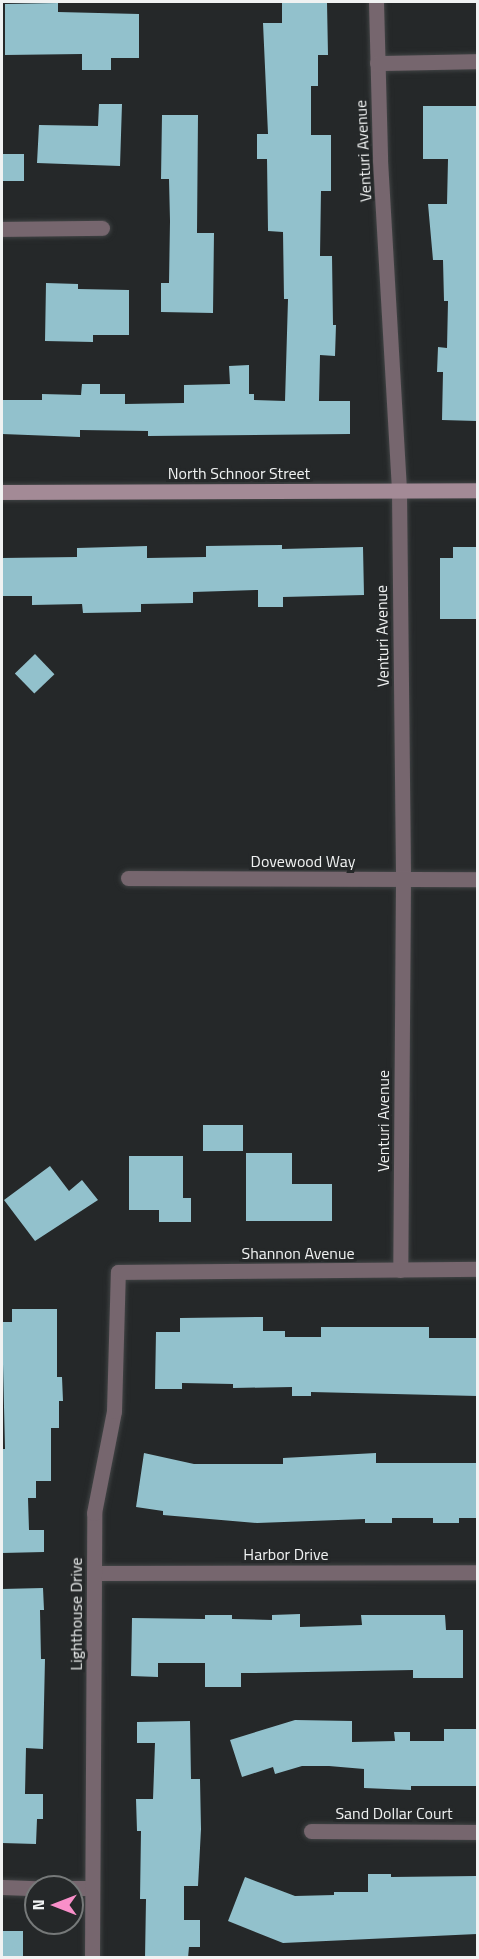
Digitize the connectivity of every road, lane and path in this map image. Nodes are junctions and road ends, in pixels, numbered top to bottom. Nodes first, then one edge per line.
1 (376, 2) edge
2 (477, 62) edge
3 (377, 63) junction
4 (102, 228) dead end
5 (2, 229) edge
6 (477, 490) edge
7 (399, 491) junction
8 (2, 492) edge
9 (128, 878) dead end
10 (477, 879) edge
11 (403, 880) junction
12 (477, 1269) edge
13 (400, 1270) junction
14 (118, 1272) joint
15 (477, 1572) edge
16 (94, 1573) junction
17 (311, 1831) dead end
18 (477, 1832) edge
19 (2, 1887) edge
20 (24, 1888) edge
21 (84, 1888) edge
22 (92, 1888) junction
23 (92, 1958) edge

1 - 3 street, Venturi Avenue
2 - 3 street
3 - 7 street, Venturi Avenue
4 - 5 street
6 - 7 street, North Schnoor Street
7 - 8 street, North Schnoor Street
7 - 11 street, Venturi Avenue
9 - 11 street, Dovewood Way
10 - 11 street, Dovewood Way
11 - 13 street, Venturi Avenue
12 - 13 street, Shannon Avenue
13 - 14 street, Shannon Avenue
14 - 16 street, Lighthouse Drive
15 - 16 street, Harbor Drive
16 - 22 street, Lighthouse Drive
17 - 18 street, Sand Dollar Court
19 - 20 street
21 - 22 street
22 - 23 street, Lighthouse Drive

